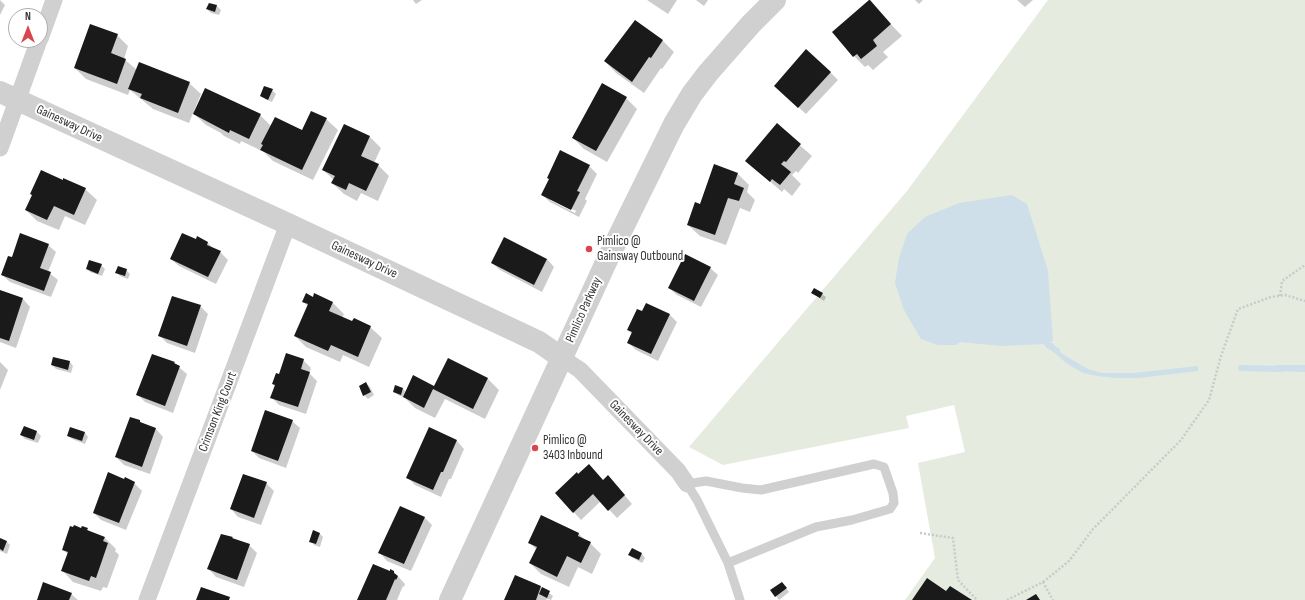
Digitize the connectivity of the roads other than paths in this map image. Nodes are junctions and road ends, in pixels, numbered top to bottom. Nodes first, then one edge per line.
1 (54, 0) edge
2 (775, 0) edge
3 (48, 17) edge
4 (35, 48) edge
5 (9, 96) edge
6 (0, 148) edge
7 (288, 224) junction
8 (562, 358) junction
9 (687, 484) junction
10 (728, 564) junction
11 (147, 600) edge
12 (450, 600) edge
13 (740, 600) edge

1 - 3 street
2 - 8 street, Pimlico Parkway
4 - 5 street
5 - 6 street
5 - 7 street, Gainesway Drive
7 - 8 street, Gainesway Drive
7 - 11 street, Crimson King Court
8 - 9 street, Gainesway Drive
8 - 12 street, Pimlico Parkway
9 - 10 lane
9 - 10 lane
10 - 13 lane

